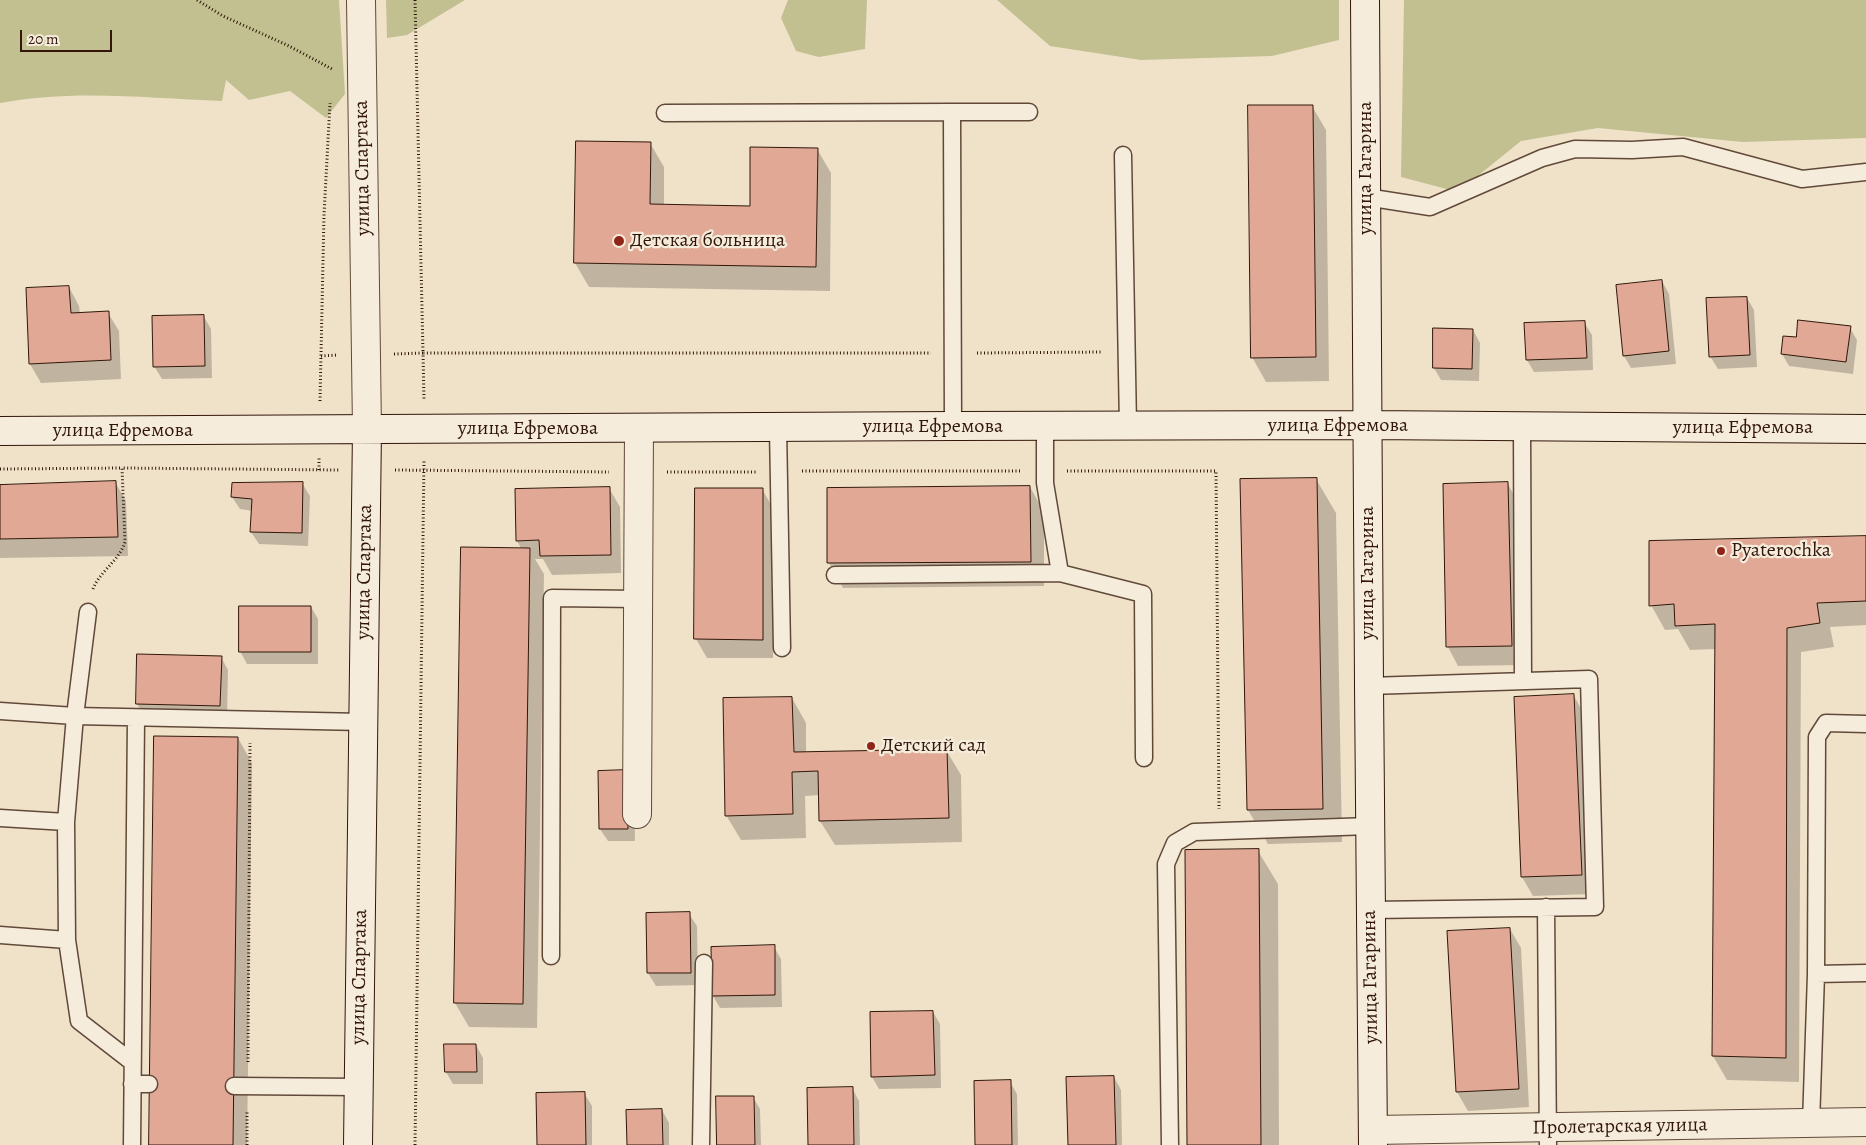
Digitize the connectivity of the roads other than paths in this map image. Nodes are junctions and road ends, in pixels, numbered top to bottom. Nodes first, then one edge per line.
1 (361, 0) edge
2 (1365, 0) edge
3 (952, 112) junction
4 (1029, 112) dead end
5 (665, 113) dead end
6 (1122, 155) dead end
7 (1866, 172) edge
8 (1366, 197) junction
9 (1367, 425) junction
10 (953, 426) junction
11 (1045, 426) junction
12 (1128, 426) junction
13 (1522, 426) junction
14 (639, 428) junction
15 (778, 428) junction
16 (1866, 429) edge
17 (367, 430) junction
18 (0, 431) edge
19 (1060, 572) junction
20 (835, 575) dead end
21 (638, 599) junction
22 (88, 612) road end
23 (782, 648) dead end
24 (1523, 682) junction
25 (1369, 686) junction
26 (0, 711) edge
27 (75, 716) junction
28 (136, 718) junction
29 (363, 722) junction
30 (1866, 724) edge
31 (1144, 758) dead end
32 (638, 814) dead end
33 (0, 818) edge
34 (66, 822) junction
35 (1370, 826) junction
36 (1546, 907) junction
37 (1370, 910) junction
38 (0, 935) edge
39 (68, 940) junction
40 (551, 956) dead end
41 (704, 962) dead end
42 (1866, 973) edge
43 (1816, 974) junction
44 (132, 1062) junction
45 (132, 1084) junction
46 (149, 1084) dead end
47 (241, 1086) road end
48 (359, 1087) junction
49 (1866, 1122) edge
50 (1811, 1124) junction
51 (1548, 1137) edge
52 (1373, 1138) edge
53 (132, 1145) edge
54 (358, 1145) edge
55 (701, 1145) edge
56 (1170, 1145) edge

1 - 17 street, улица Спартака
2 - 8 street, улица Гагарина
3 - 4 lane
3 - 5 lane
3 - 10 lane
6 - 12 lane
7 - 8 lane
8 - 9 street, улица Гагарина
9 - 12 street, улица Ефремова
9 - 13 street, улица Ефремова
9 - 25 street, улица Гагарина
10 - 11 street, улица Ефремова
10 - 15 street, улица Ефремова
11 - 12 street, улица Ефремова
11 - 19 lane
13 - 16 street, улица Ефремова
13 - 24 lane
14 - 15 street, улица Ефремова
14 - 17 street, улица Ефремова
14 - 21 street
15 - 23 lane
17 - 18 street, улица Ефремова
17 - 29 street, улица Спартака
19 - 20 lane
19 - 31 lane
21 - 32 street
21 - 40 lane
22 - 27 lane
24 - 25 lane
24 - 36 lane
25 - 35 street, улица Гагарина
26 - 27 lane
27 - 28 lane
27 - 34 lane
28 - 29 lane
28 - 44 lane
29 - 48 street, улица Спартака
30 - 43 lane
33 - 34 lane
34 - 39 lane
35 - 37 street, улица Гагарина
35 - 56 lane
36 - 37 lane
36 - 51 lane
37 - 52 street, улица Гагарина
38 - 39 lane
39 - 44 lane
41 - 55 lane
42 - 43 lane
43 - 50 lane
44 - 45 lane
45 - 46 lane
45 - 53 lane
47 - 48 lane
48 - 54 street, улица Спартака
49 - 50 street, Пролетарская улица
50 - 51 street, Пролетарская улица
51 - 52 street, Пролетарская улица

